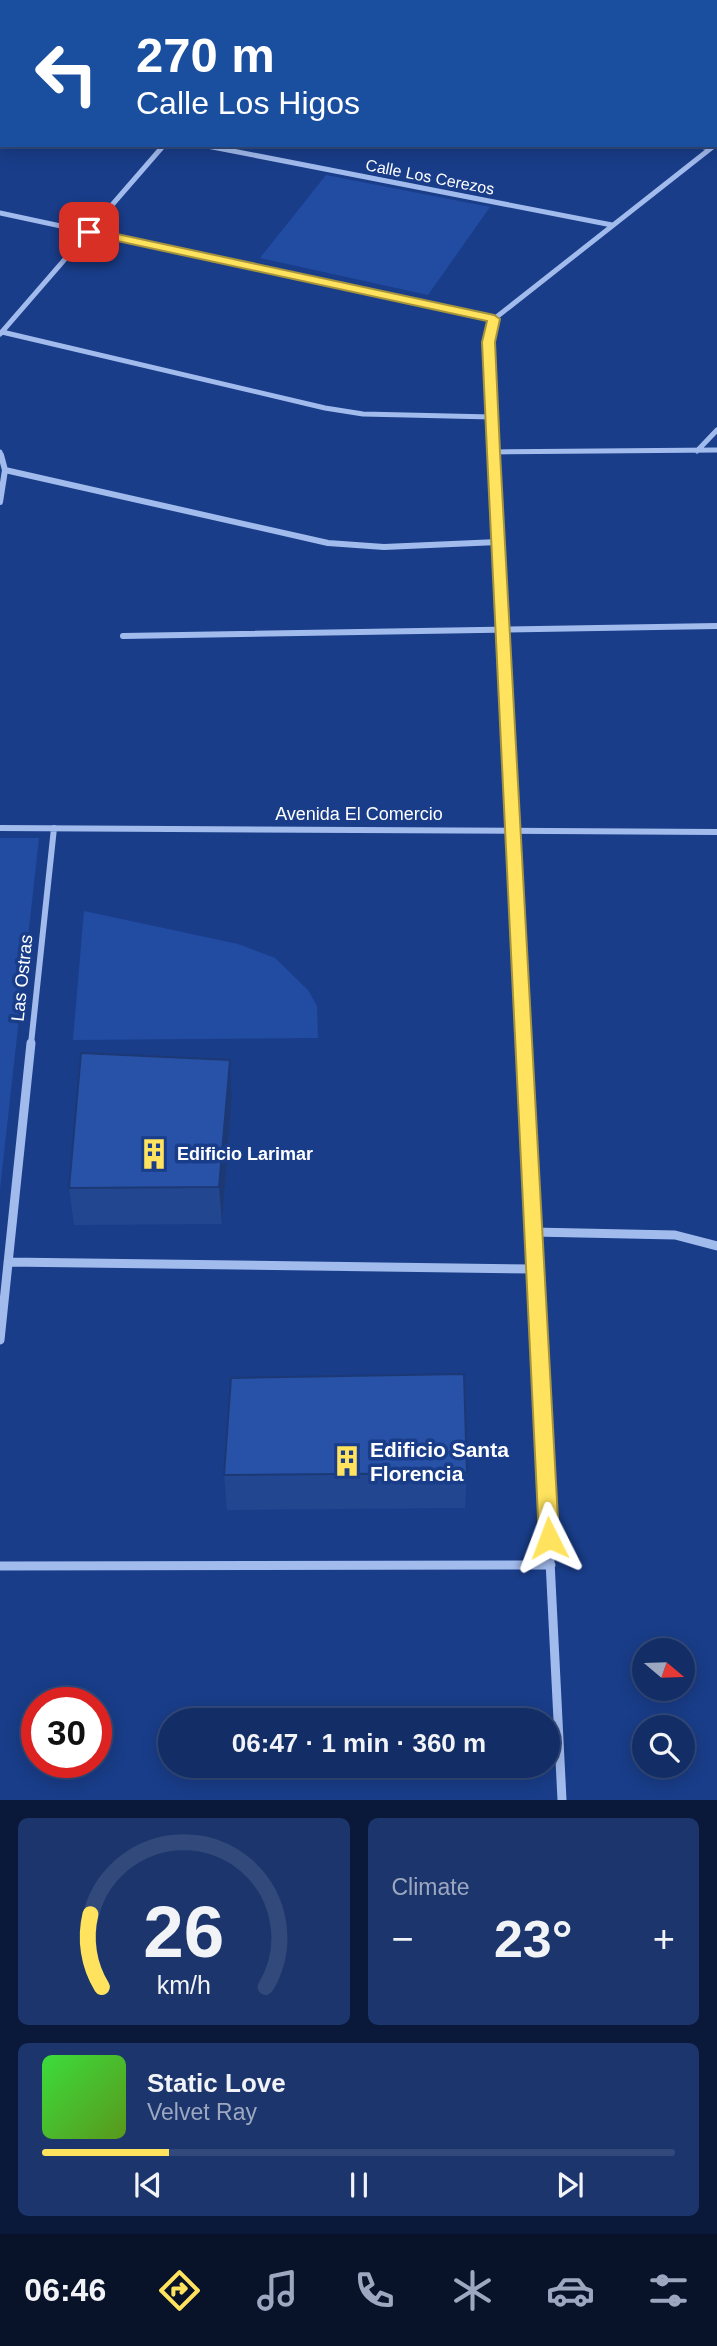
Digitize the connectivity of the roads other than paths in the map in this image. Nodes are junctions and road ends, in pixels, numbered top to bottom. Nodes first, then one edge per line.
1 (162, 147) edge
2 (212, 147) edge
3 (712, 147) edge
4 (0, 213) edge
5 (612, 225) junction
6 (89, 232) junction
7 (494, 319) junction
8 (1, 333) edge
9 (492, 416) junction
10 (717, 430) edge
11 (697, 450) junction
12 (717, 450) edge
13 (0, 452) edge
14 (493, 452) junction
15 (5, 470) junction
16 (0, 502) edge
17 (498, 542) junction
18 (717, 626) edge
19 (503, 629) junction
20 (123, 636) dead end
21 (0, 828) edge
22 (54, 828) junction
23 (513, 831) junction
24 (717, 832) edge
25 (533, 1231) junction
26 (717, 1246) edge
27 (8, 1262) junction
28 (535, 1269) junction
29 (0, 1340) edge
30 (551, 1565) junction
31 (0, 1566) edge
32 (562, 1800) edge

1 - 6 street
2 - 5 street, Calle Los Cerezos
3 - 5 street
4 - 6 street
5 - 7 street
6 - 7 street
6 - 8 street
7 - 9 street
8 - 9 street
9 - 14 street
10 - 11 street
11 - 12 street
11 - 14 street
13 - 15 street
14 - 17 street
15 - 16 street
15 - 17 street
17 - 19 street
18 - 19 street
19 - 20 street
19 - 23 street
21 - 22 street, Avenida El Comercio
22 - 23 street, Avenida El Comercio
22 - 27 street, Las Ostras
23 - 24 street, Avenida El Comercio
23 - 25 street
25 - 26 street
25 - 28 street
27 - 28 street
27 - 29 street, Las Ostras
28 - 30 street
30 - 31 street
30 - 32 street

